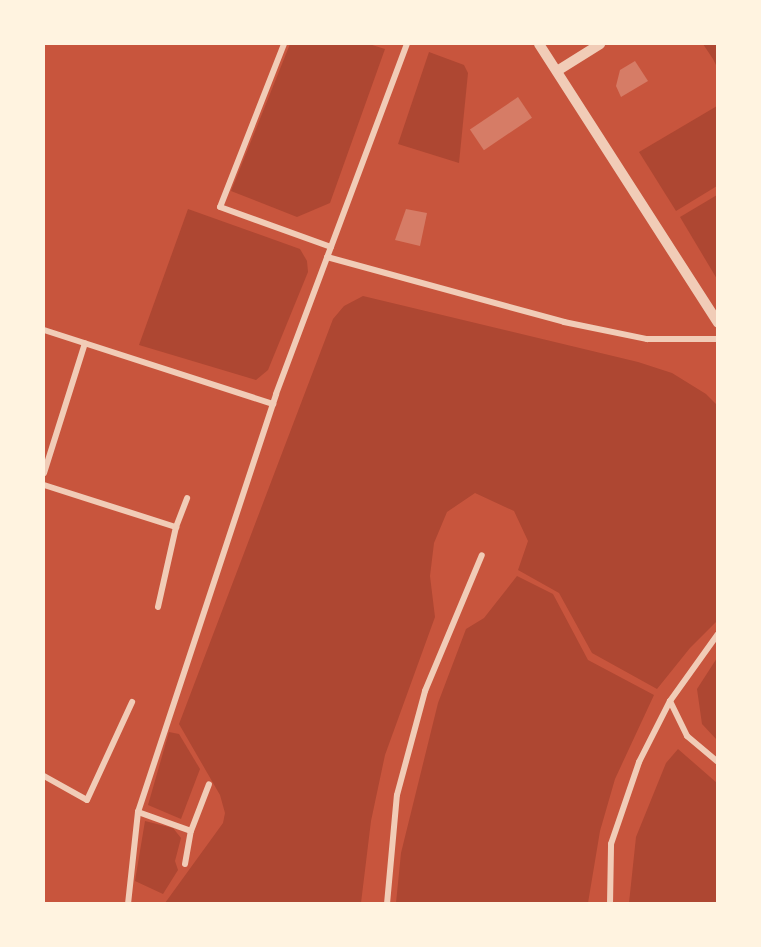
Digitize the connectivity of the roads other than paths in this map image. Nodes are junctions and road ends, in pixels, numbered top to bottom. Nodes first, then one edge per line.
1 (284, 44) edge
2 (407, 44) edge
3 (539, 44) edge
4 (600, 44) edge
5 (557, 71) junction
6 (331, 247) junction
7 (327, 257) junction
8 (717, 323) edge
9 (44, 330) edge
10 (717, 339) edge
11 (85, 343) junction
12 (273, 404) junction
13 (44, 472) edge
14 (44, 485) edge
15 (187, 498) dead end
16 (176, 527) junction
17 (482, 555) dead end
18 (158, 607) dead end
19 (717, 634) edge
20 (670, 701) junction
21 (132, 702) dead end
22 (717, 762) edge
23 (44, 776) edge
24 (209, 784) dead end
25 (138, 812) junction
26 (191, 831) junction
27 (185, 864) dead end
28 (128, 903) edge
29 (387, 903) edge
30 (610, 903) edge

1 - 6 street
2 - 6 street
3 - 5 street
4 - 5 street
5 - 8 street
6 - 7 street
7 - 10 street
7 - 12 street
9 - 11 street
11 - 12 street
11 - 13 street
12 - 25 street
14 - 16 street
15 - 16 street
16 - 18 street
17 - 29 street
19 - 20 street
20 - 22 street
20 - 30 street
21 - 23 street
24 - 26 street
25 - 26 street
25 - 28 street
26 - 27 street

